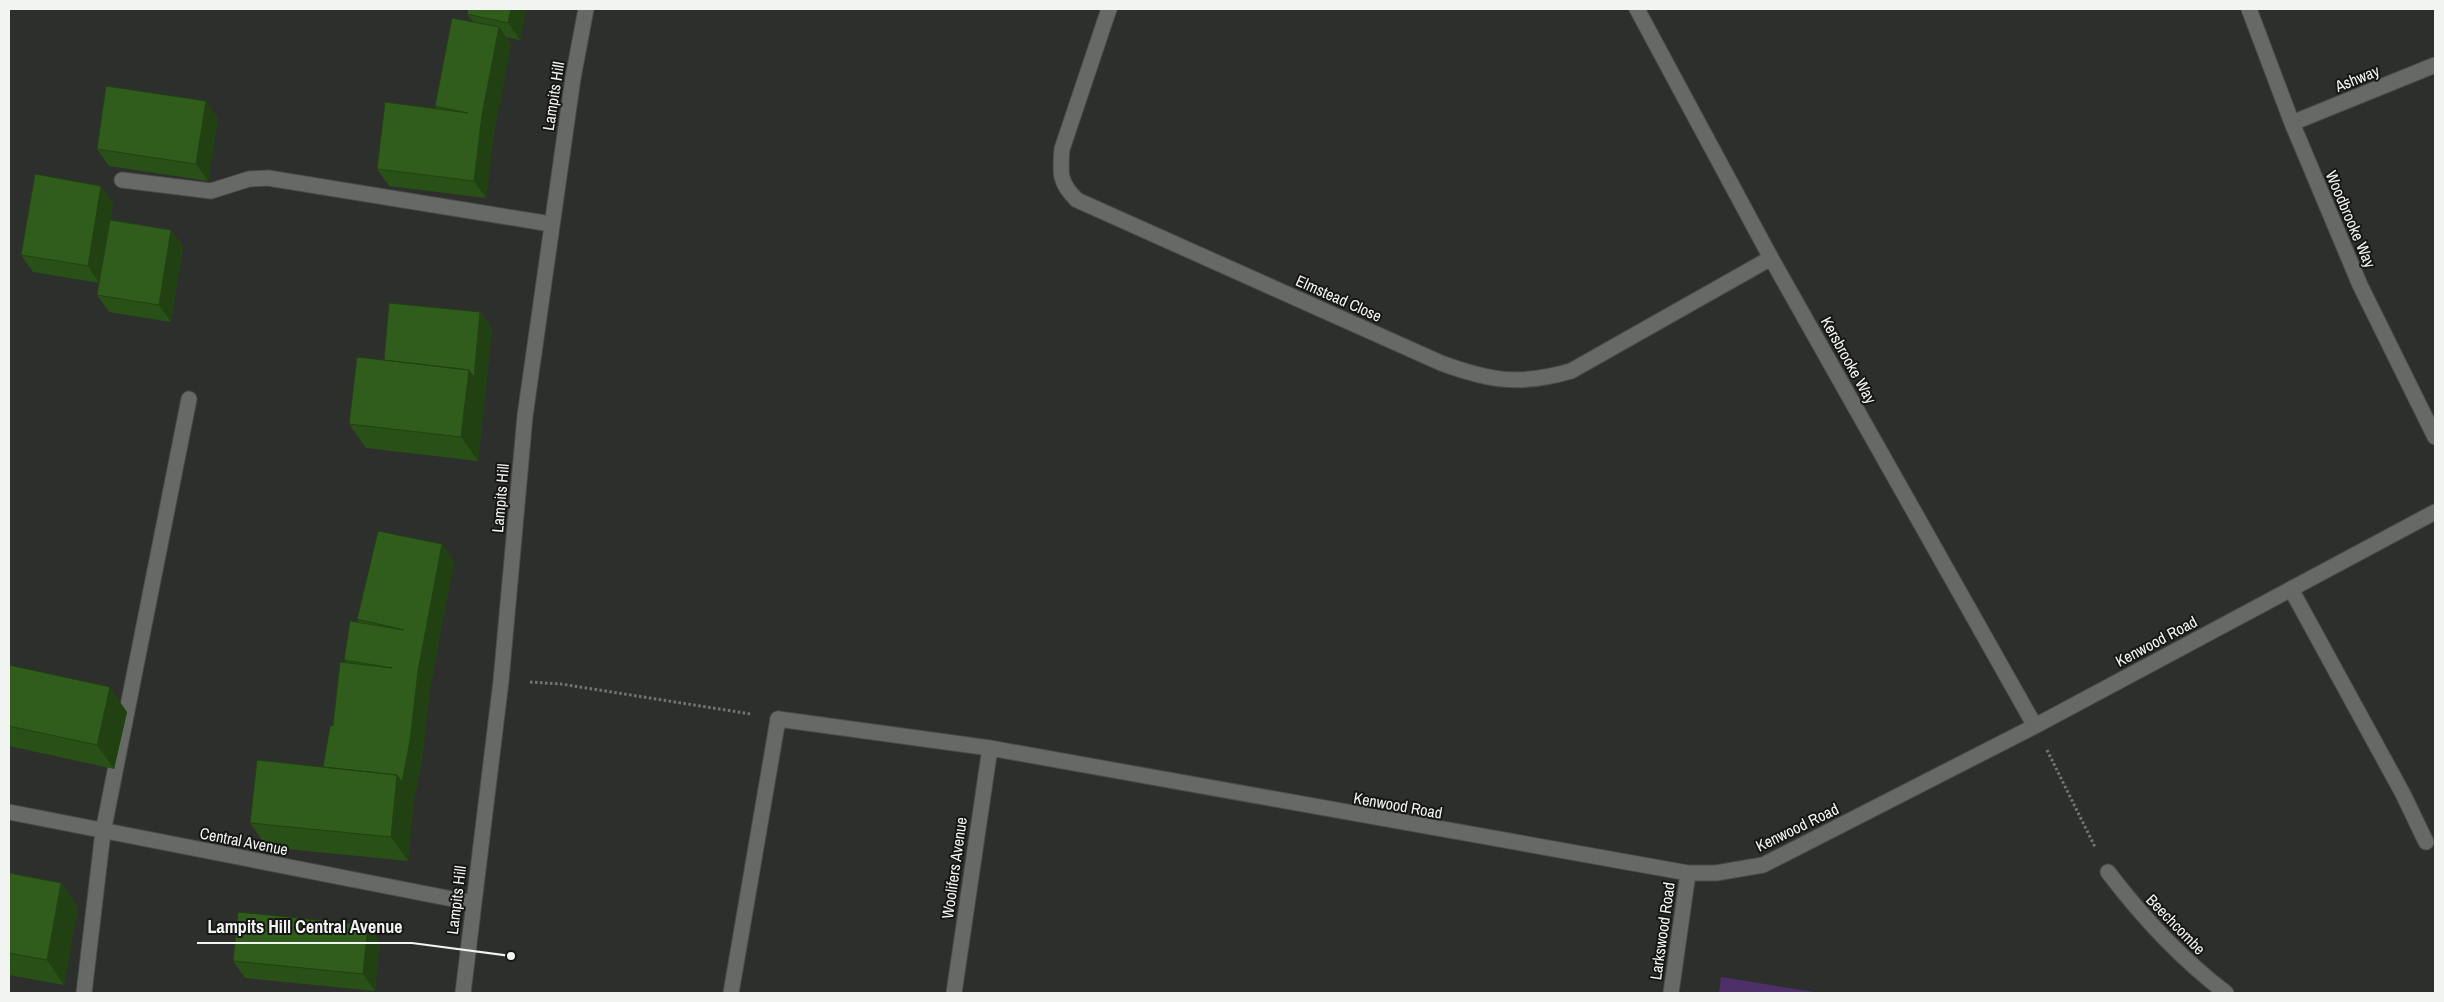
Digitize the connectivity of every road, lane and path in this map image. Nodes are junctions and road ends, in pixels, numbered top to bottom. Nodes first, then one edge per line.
1 (586, 9) edge
2 (1110, 9) edge
3 (1637, 9) edge
4 (2249, 9) edge
5 (2435, 65) edge
6 (2292, 123) junction
7 (122, 180) dead end
8 (552, 224) junction
9 (1771, 258) junction
10 (189, 399) dead end
11 (2435, 436) edge
12 (2435, 512) edge
13 (2291, 589) junction
14 (502, 681) junction
15 (778, 719) junction
16 (2035, 726) junction
17 (990, 748) junction
18 (9, 812) edge
19 (103, 832) junction
20 (2426, 842) dead end
21 (2108, 872) joint
22 (1688, 874) junction
23 (473, 903) junction
24 (84, 993) edge
25 (463, 993) edge
26 (731, 993) edge
27 (954, 993) edge
28 (1671, 993) edge
29 (2226, 993) edge

1 - 8 street, Lampits Hill
2 - 9 street, Elmstead Close
3 - 9 street, Kersbrooke Way
4 - 6 street, Woodbrooke Way
5 - 6 street, Ashway
6 - 11 street, Woodbrooke Way
7 - 8 street
8 - 14 street, Lampits Hill
9 - 16 street, Kersbrooke Way
10 - 19 street
12 - 13 street, Kenwood Road
13 - 16 street, Kenwood Road
13 - 20 street
14 - 15 path
14 - 23 street, Lampits Hill
15 - 17 street, Kenwood Road
15 - 26 street
16 - 21 path
16 - 22 street, Kenwood Road
17 - 22 street, Kenwood Road
17 - 27 street, Woolifers Avenue
18 - 19 street, Central Avenue
19 - 23 street, Central Avenue
19 - 24 street
21 - 29 street, Beechcombe
22 - 28 street, Larkswood Road
23 - 25 street, Lampits Hill

